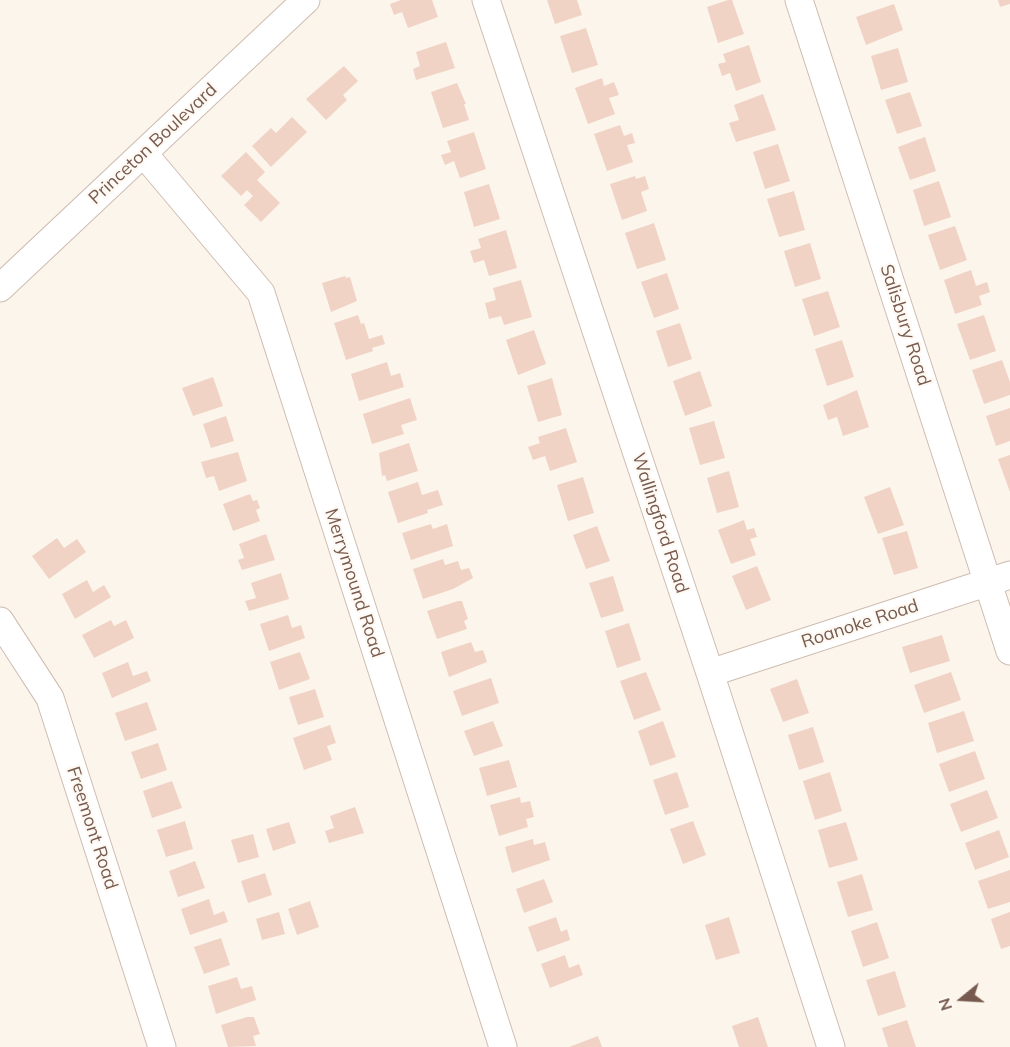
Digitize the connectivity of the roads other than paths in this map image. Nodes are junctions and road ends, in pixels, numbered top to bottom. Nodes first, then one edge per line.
1 (306, 0) edge
2 (486, 0) edge
3 (799, 0) edge
4 (144, 154) junction
5 (0, 288) edge
6 (999, 578) edge
7 (0, 621) edge
8 (1010, 651) edge
9 (710, 673) junction
10 (162, 1047) edge
11 (503, 1047) edge
12 (831, 1047) edge

1 - 4 street, Princeton Boulevard
2 - 9 street, Wallingford Road
3 - 6 street, Salisbury Road
4 - 5 street, Princeton Boulevard
4 - 11 street, Merrymound Road
6 - 8 street, Salisbury Road
6 - 9 street, Roanoke Road
7 - 10 street, Freemont Road
9 - 12 street, Wallingford Road

